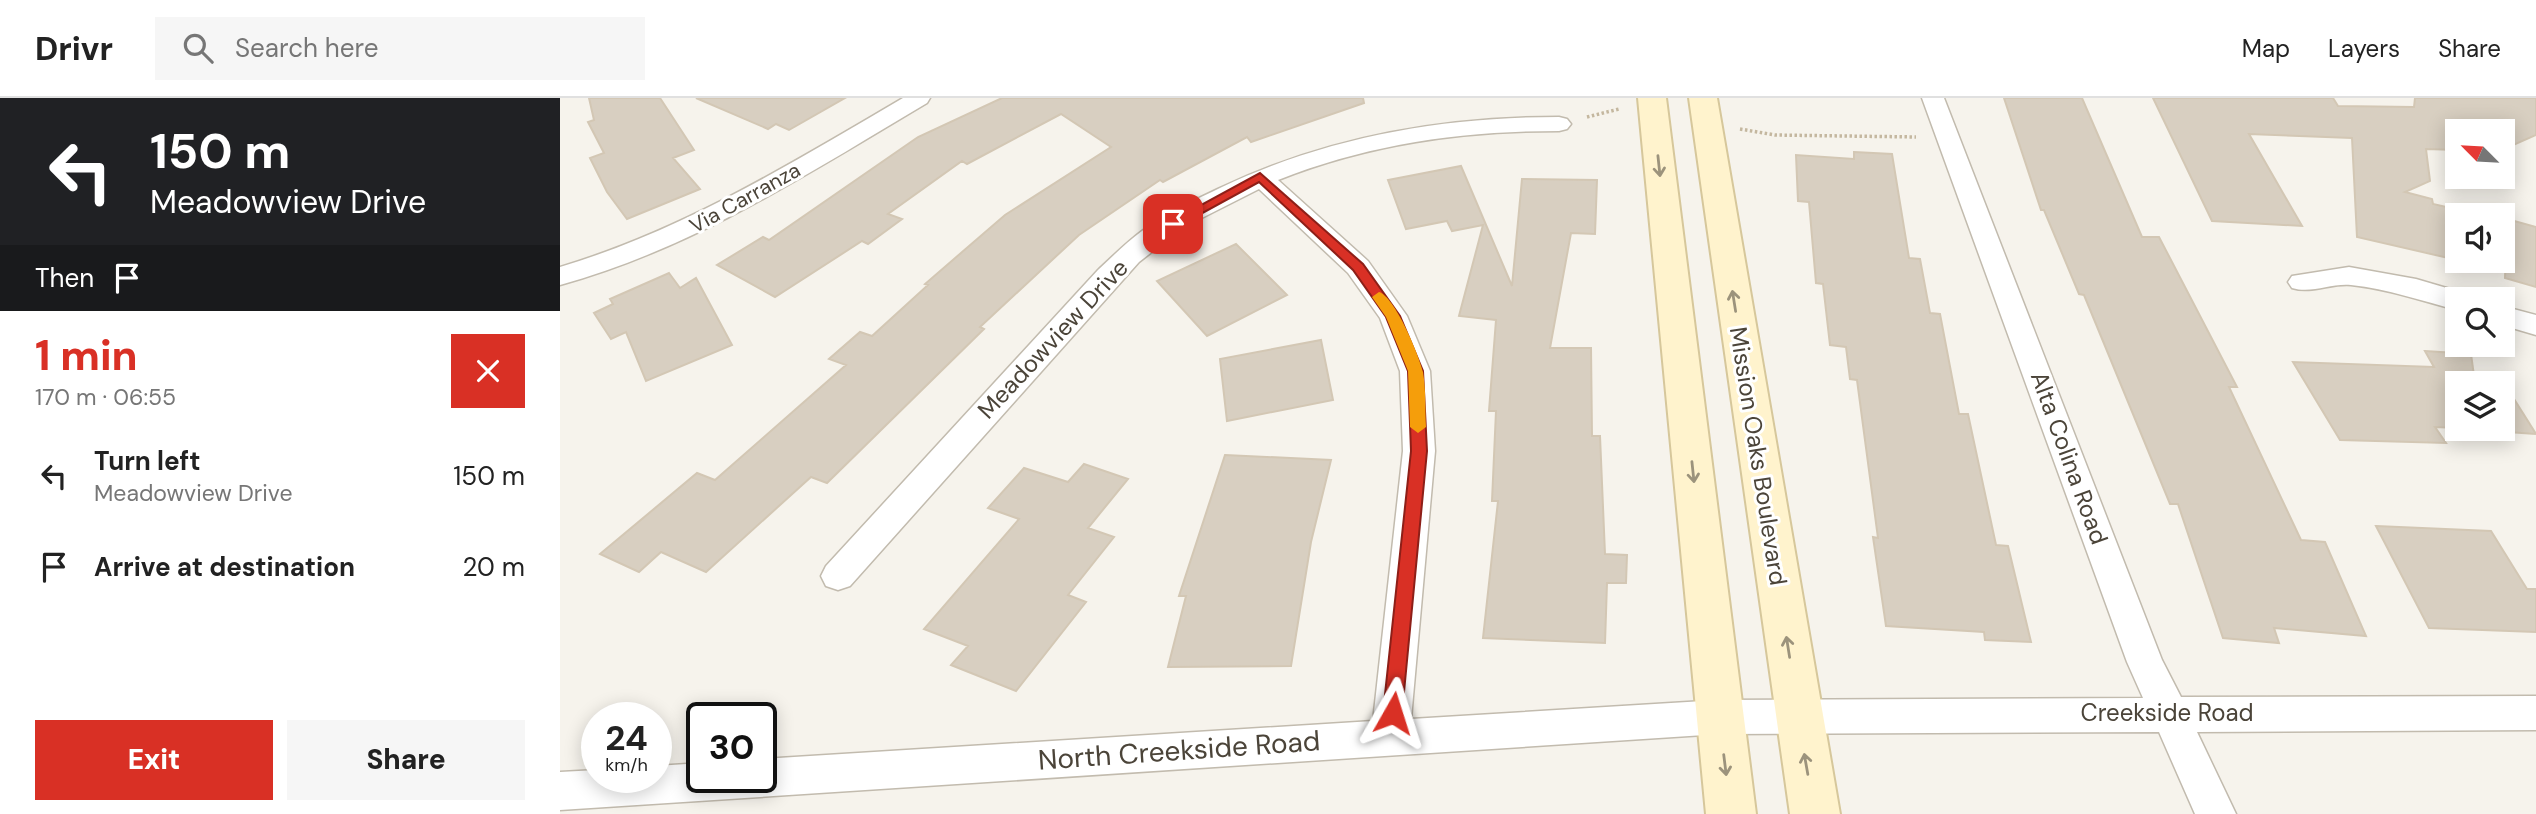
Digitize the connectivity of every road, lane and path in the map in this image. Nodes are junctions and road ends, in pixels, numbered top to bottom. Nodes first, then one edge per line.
1 (919, 98) edge
2 (1703, 98) edge
3 (1933, 98) edge
4 (1641, 102) edge
5 (1559, 124) joint
6 (1740, 129) dead end
7 (1948, 133) junction
8 (1260, 177) junction
9 (560, 276) edge
10 (2302, 282) dead end
11 (2445, 297) edge
12 (2515, 319) edge
13 (2536, 326) edge
14 (838, 576) dead end
15 (2168, 713) junction
16 (2536, 713) edge
17 (1798, 715) junction
18 (1720, 717) junction
19 (1390, 737) junction
20 (560, 791) edge
21 (602, 801) edge
22 (1731, 814) edge
23 (1815, 814) edge
24 (2216, 814) edge

1 - 9 street, Via Carranza
17 -> 2 main road, Mission Oaks Boulevard
3 - 7 street, Alta Colina Road
4 - 5 path
4 -> 18 main road
5 - 8 street, Meadowview Drive
6 - 7 path
7 - 15 street, Alta Colina Road
8 - 14 street, Meadowview Drive
8 - 19 street
10 - 11 street
12 - 13 street
15 - 16 street, Creekside Road
15 - 17 street, Creekside Road
15 - 24 street, Alta Colina Road
17 - 18 street, North Creekside Road
23 -> 17 main road, Mission Oaks Boulevard
18 - 19 street, North Creekside Road
18 -> 22 main road
19 - 21 street, North Creekside Road
20 - 21 street, North Creekside Road

